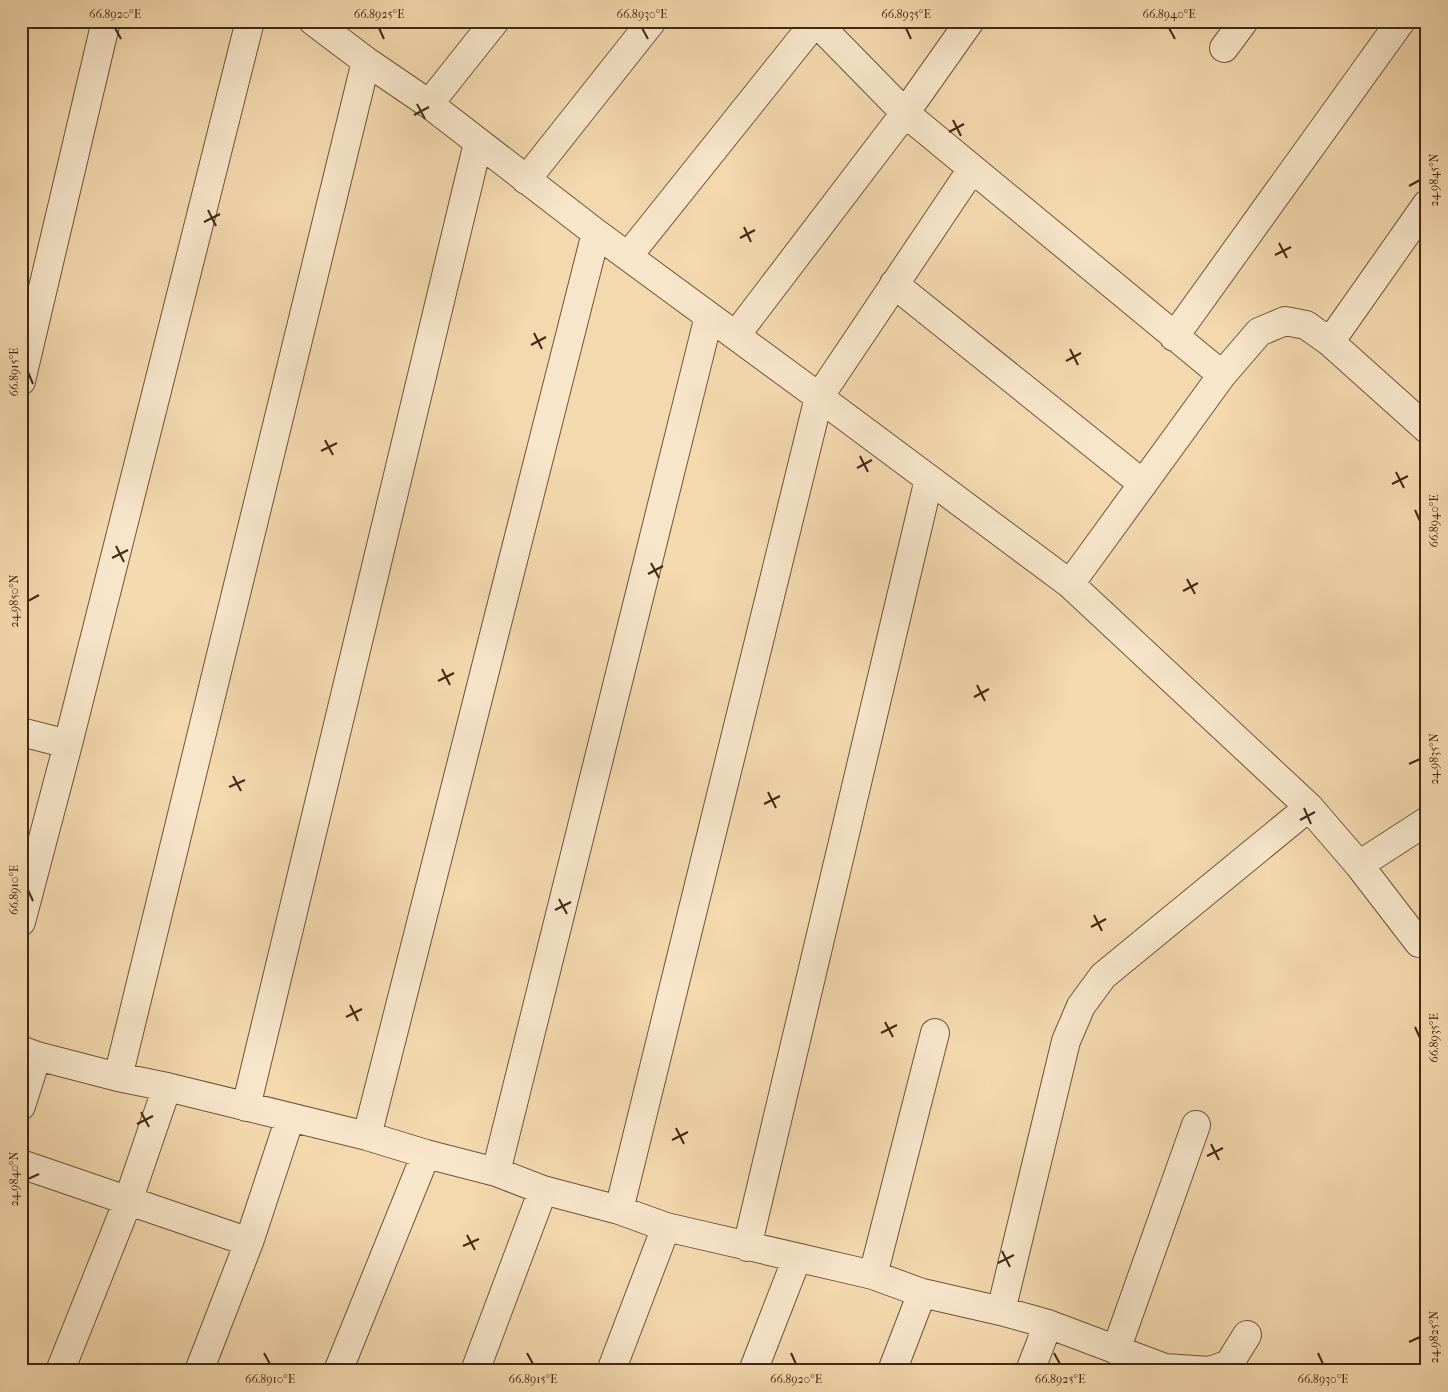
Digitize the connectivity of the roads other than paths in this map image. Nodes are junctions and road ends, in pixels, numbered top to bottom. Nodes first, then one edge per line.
1 (106, 21) edge
2 (250, 21) edge
3 (495, 21) edge
4 (652, 21) edge
5 (970, 21) edge
6 (1244, 21) edge
7 (1401, 21) edge
8 (816, 22) edge
9 (319, 23) edge
10 (1224, 48) dead end
11 (366, 61) junction
12 (429, 104) junction
13 (905, 114) junction
14 (478, 143) junction
15 (972, 169) junction
16 (526, 180) junction
17 (1427, 204) edge
18 (596, 233) junction
19 (628, 256) junction
20 (894, 284) junction
21 (709, 316) junction
22 (736, 335) junction
23 (1174, 336) junction
24 (1330, 342) junction
25 (1222, 375) junction
26 (21, 381) edge
27 (819, 397) junction
28 (1427, 429) edge
29 (929, 479) junction
30 (1143, 484) junction
31 (1070, 584) junction
32 (21, 732) edge
33 (68, 744) junction
34 (1309, 807) junction
35 (1427, 821) edge
36 (1359, 865) junction
37 (21, 922) edge
38 (1419, 943) dead end
39 (935, 1033) dead end
40 (29, 1053) edge
41 (118, 1076) junction
42 (167, 1087) junction
43 (21, 1106) edge
44 (246, 1107) junction
45 (290, 1118) junction
46 (1196, 1125) dead end
47 (367, 1136) junction
48 (426, 1154) junction
49 (21, 1164) edge
50 (496, 1172) junction
51 (543, 1190) junction
52 (128, 1201) junction
53 (619, 1210) junction
54 (666, 1227) junction
55 (249, 1242) junction
56 (748, 1247) junction
57 (797, 1258) junction
58 (873, 1275) junction
59 (922, 1293) junction
60 (1001, 1311) junction
61 (1048, 1324) junction
62 (1247, 1335) dead end
63 (1116, 1350) junction
64 (1164, 1369) edge
65 (60, 1371) edge
66 (199, 1371) edge
67 (338, 1371) edge
68 (475, 1371) edge
69 (612, 1371) edge
70 (753, 1371) edge
71 (892, 1371) edge
72 (1030, 1371) edge

1 - 26 street
2 - 33 street
3 - 12 street
4 - 16 street
5 - 13 street
6 - 10 street
7 - 23 street
8 - 13 street
8 - 19 street
9 - 11 street
11 - 12 street
11 - 41 street
12 - 14 street
13 - 15 street
13 - 22 street
14 - 16 street
14 - 44 street
15 - 20 street
15 - 23 street
16 - 18 street
17 - 24 street
18 - 19 street
18 - 47 street
19 - 21 street
20 - 27 street
20 - 30 street
21 - 22 street
21 - 50 street
22 - 27 street
23 - 25 street
24 - 25 street
24 - 28 street
25 - 30 street
27 - 29 street
27 - 53 street
29 - 31 street
29 - 56 street
30 - 31 street
31 - 34 street
32 - 33 street
33 - 37 street
34 - 36 street
34 - 60 street
35 - 36 street
36 - 38 street
39 - 58 street
40 - 41 street
40 - 43 street
41 - 42 street
42 - 44 street
42 - 52 street
44 - 45 street
45 - 47 street
45 - 55 street
46 - 63 street
47 - 48 street
48 - 50 street
48 - 67 street
49 - 52 street
50 - 51 street
51 - 53 street
51 - 68 street
52 - 55 street
52 - 65 street
53 - 54 street
54 - 56 street
54 - 69 street
55 - 66 street
56 - 57 street
57 - 58 street
57 - 70 street
58 - 59 street
59 - 60 street
59 - 71 street
60 - 61 street
61 - 63 street
61 - 72 street
62 - 64 street
63 - 64 street

